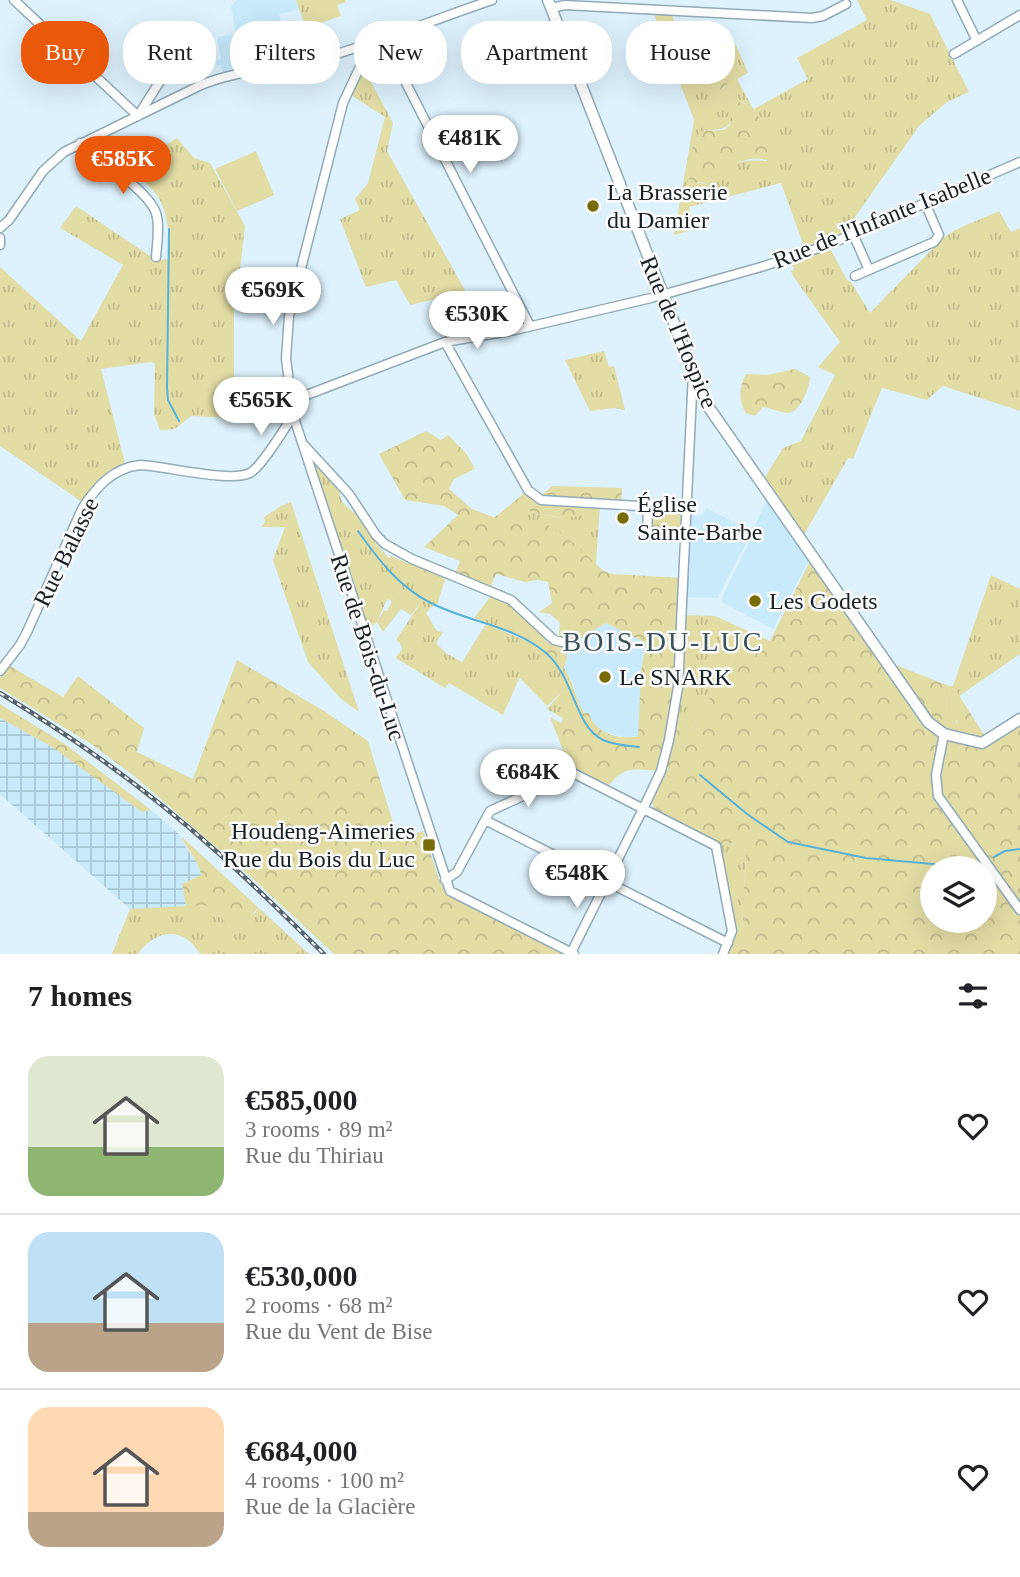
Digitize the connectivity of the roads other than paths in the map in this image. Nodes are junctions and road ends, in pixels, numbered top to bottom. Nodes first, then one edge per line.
1 (14, 0) edge
2 (492, 0) edge
3 (957, 0) edge
4 (549, 4) edge
5 (846, 4) dead end
6 (1020, 15) edge
7 (432, 21) edge
8 (976, 41) junction
9 (354, 47) edge
10 (954, 54) dead end
11 (354, 79) edge
12 (158, 84) edge
13 (406, 84) edge
14 (138, 116) junction
15 (80, 143) junction
16 (1020, 162) edge
17 (925, 203) junction
18 (0, 228) edge
19 (853, 234) junction
20 (0, 238) edge
21 (0, 245) edge
22 (156, 257) dead end
23 (869, 270) junction
24 (855, 276) dead end
25 (662, 295) junction
26 (530, 326) junction
27 (445, 342) junction
28 (693, 373) junction
29 (291, 401) junction
30 (293, 415) junction
31 (299, 438) junction
32 (648, 507) junction
33 (687, 509) junction
34 (685, 536) junction
35 (571, 644) dead end
36 (0, 671) edge
37 (1020, 719) edge
38 (944, 734) junction
39 (643, 809) junction
40 (485, 820) junction
41 (445, 880) junction
42 (608, 882) junction
43 (1020, 910) edge
44 (728, 943) junction
45 (572, 953) edge
46 (723, 954) edge

1 - 14 street
2 - 7 street
3 - 8 street
4 - 5 street
4 - 25 main road, Rue de l'Hospice
6 - 8 street
8 - 10 street
9 - 14 street
11 - 29 street, Rue de Bois-du-Luc
12 - 14 street
13 - 26 street
14 - 15 street
15 - 18 street
15 - 22 street
16 - 17 street, Rue de l'Infante Isabelle
17 - 19 street, Rue de l'Infante Isabelle
17 - 23 street
19 - 23 street
19 - 25 street, Rue de l'Infante Isabelle
20 - 21 street
23 - 24 street
25 - 26 street, Rue de l'Infante Isabelle
25 - 28 main road, Rue de l'Hospice
26 - 27 street, Rue de l'Infante Isabelle
27 - 29 street, Rue de l'Infante Isabelle
27 - 32 street
28 - 33 street
28 - 38 main road, Rue de l'Hospice
29 - 30 street, Rue de Bois-du-Luc
30 - 31 street, Rue de Bois-du-Luc
30 - 36 street, Rue Balasse
31 - 35 street
31 - 41 street, Rue de Bois-du-Luc
32 - 33 street
32 - 34 street
33 - 34 street
34 - 39 street
37 - 38 main road
38 - 43 street
39 - 40 street
39 - 42 street
39 - 44 street
40 - 41 street
40 - 42 street
41 - 45 street, Rue de Bois-du-Luc
42 - 44 street
42 - 45 street
44 - 46 street

